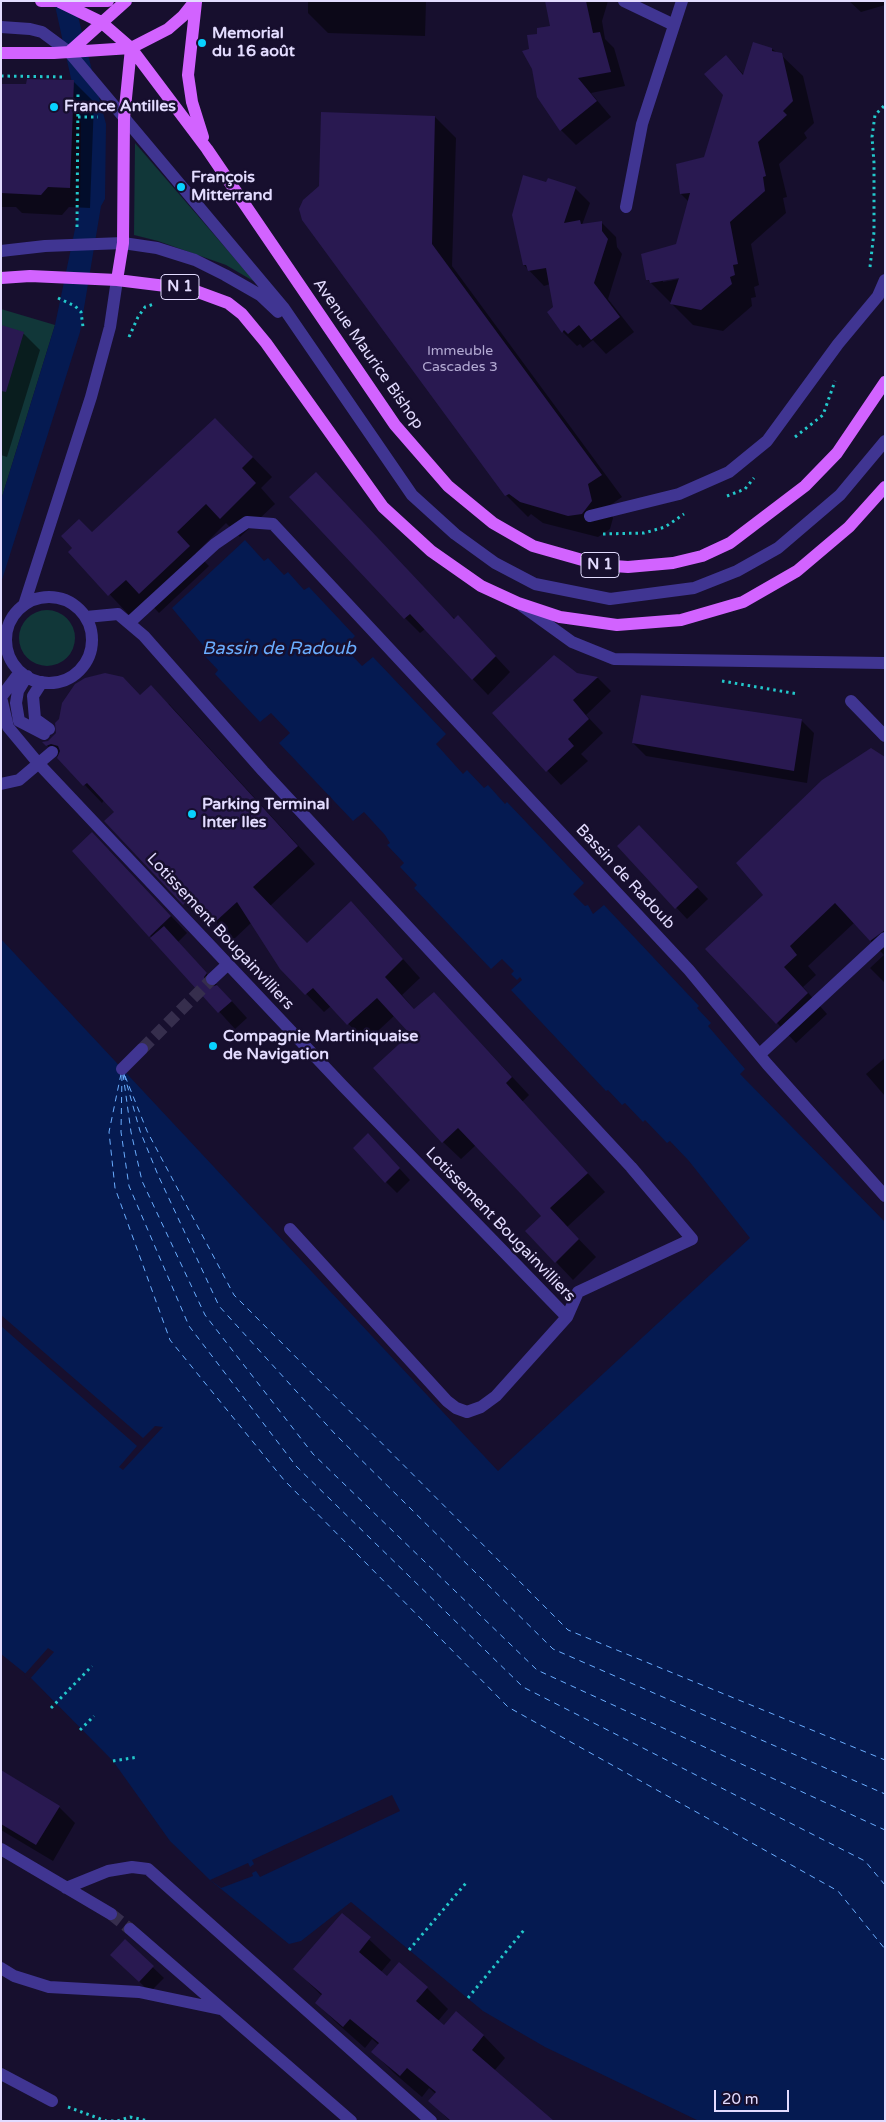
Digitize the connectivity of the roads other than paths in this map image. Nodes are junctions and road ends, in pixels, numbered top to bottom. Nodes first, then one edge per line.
1 (41, 1) edge
2 (108, 1) edge
3 (126, 1) edge
4 (196, 1) edge
5 (624, 1) edge
6 (682, 1) edge
7 (60, 2) edge
8 (101, 22) junction
9 (674, 25) junction
10 (1, 26) edge
11 (131, 48) junction
12 (1, 52) edge
13 (69, 52) junction
14 (124, 118) junction
15 (207, 148) junction
16 (626, 206) dead end
17 (124, 243) junction
18 (1, 250) edge
19 (1, 278) edge
20 (117, 280) junction
21 (885, 280) edge
22 (308, 346) junction
23 (885, 382) edge
24 (885, 441) edge
25 (885, 487) edge
26 (590, 516) dead end
27 (518, 603) junction
28 (24, 604) junction
29 (86, 617) junction
30 (128, 623) junction
31 (4, 641) edge
32 (885, 663) edge
33 (23, 674) junction
34 (42, 682) junction
35 (851, 701) dead end
36 (885, 736) edge
37 (52, 752) dead end
38 (38, 763) junction
39 (1, 784) edge
40 (885, 938) edge
41 (228, 964) junction
42 (212, 979) tunnel mouth
43 (142, 1049) tunnel mouth
44 (760, 1054) junction
45 (122, 1069) dead end
46 (885, 1196) edge
47 (290, 1229) dead end
48 (568, 1317) junction
49 (1, 1849) edge
50 (66, 1888) junction
51 (111, 1914) tunnel mouth
52 (130, 1929) tunnel mouth
53 (1, 1968) edge
54 (223, 2010) junction
55 (1, 2074) edge
56 (52, 2101) road end
57 (351, 2121) edge
58 (431, 2121) edge

1 - 7 main road, N 1
2 - 7 main road, N 1
3 - 8 main road
4 - 11 main road
4 - 15 main road
5 - 9 lane
6 - 9 lane
7 - 8 main road, N 1
8 - 11 main road, N 1
8 - 13 main road
9 - 16 lane
10 - 13 lane
11 - 13 main road
11 - 14 main road
11 - 15 main road, Avenue Maurice Bishop / N 1
12 - 13 main road
13 - 14 lane
14 - 17 main road
14 - 22 lane
15 - 23 main road, Avenue Maurice Bishop / N 1
17 - 18 lane
17 - 20 main road
17 - 22 lane
19 - 20 main road, N 1
20 - 27 main road, N 1
20 - 28 lane
21 - 26 lane
22 - 24 lane
25 - 27 main road, N 1
27 - 32 lane
28 - 29 lane
28 - 31 lane
29 - 30 lane
29 - 34 lane
30 - 44 lane, Bassin de Radoub
30 - 48 lane
31 - 33 lane
33 - 34 lane
33 - 34 lane
33 - 38 lane, Lotissement Bougainvilliers
35 - 36 lane
37 - 38 lane
38 - 39 lane
38 - 41 lane, Lotissement Bougainvilliers
40 - 44 lane
41 - 42 lane
41 - 48 lane, Lotissement Bougainvilliers
43 - 45 lane
44 - 46 lane, Bassin de Radoub
47 - 48 lane
49 - 50 lane
50 - 51 lane
50 - 58 lane
52 - 54 lane
53 - 54 lane
54 - 57 lane
55 - 56 lane

